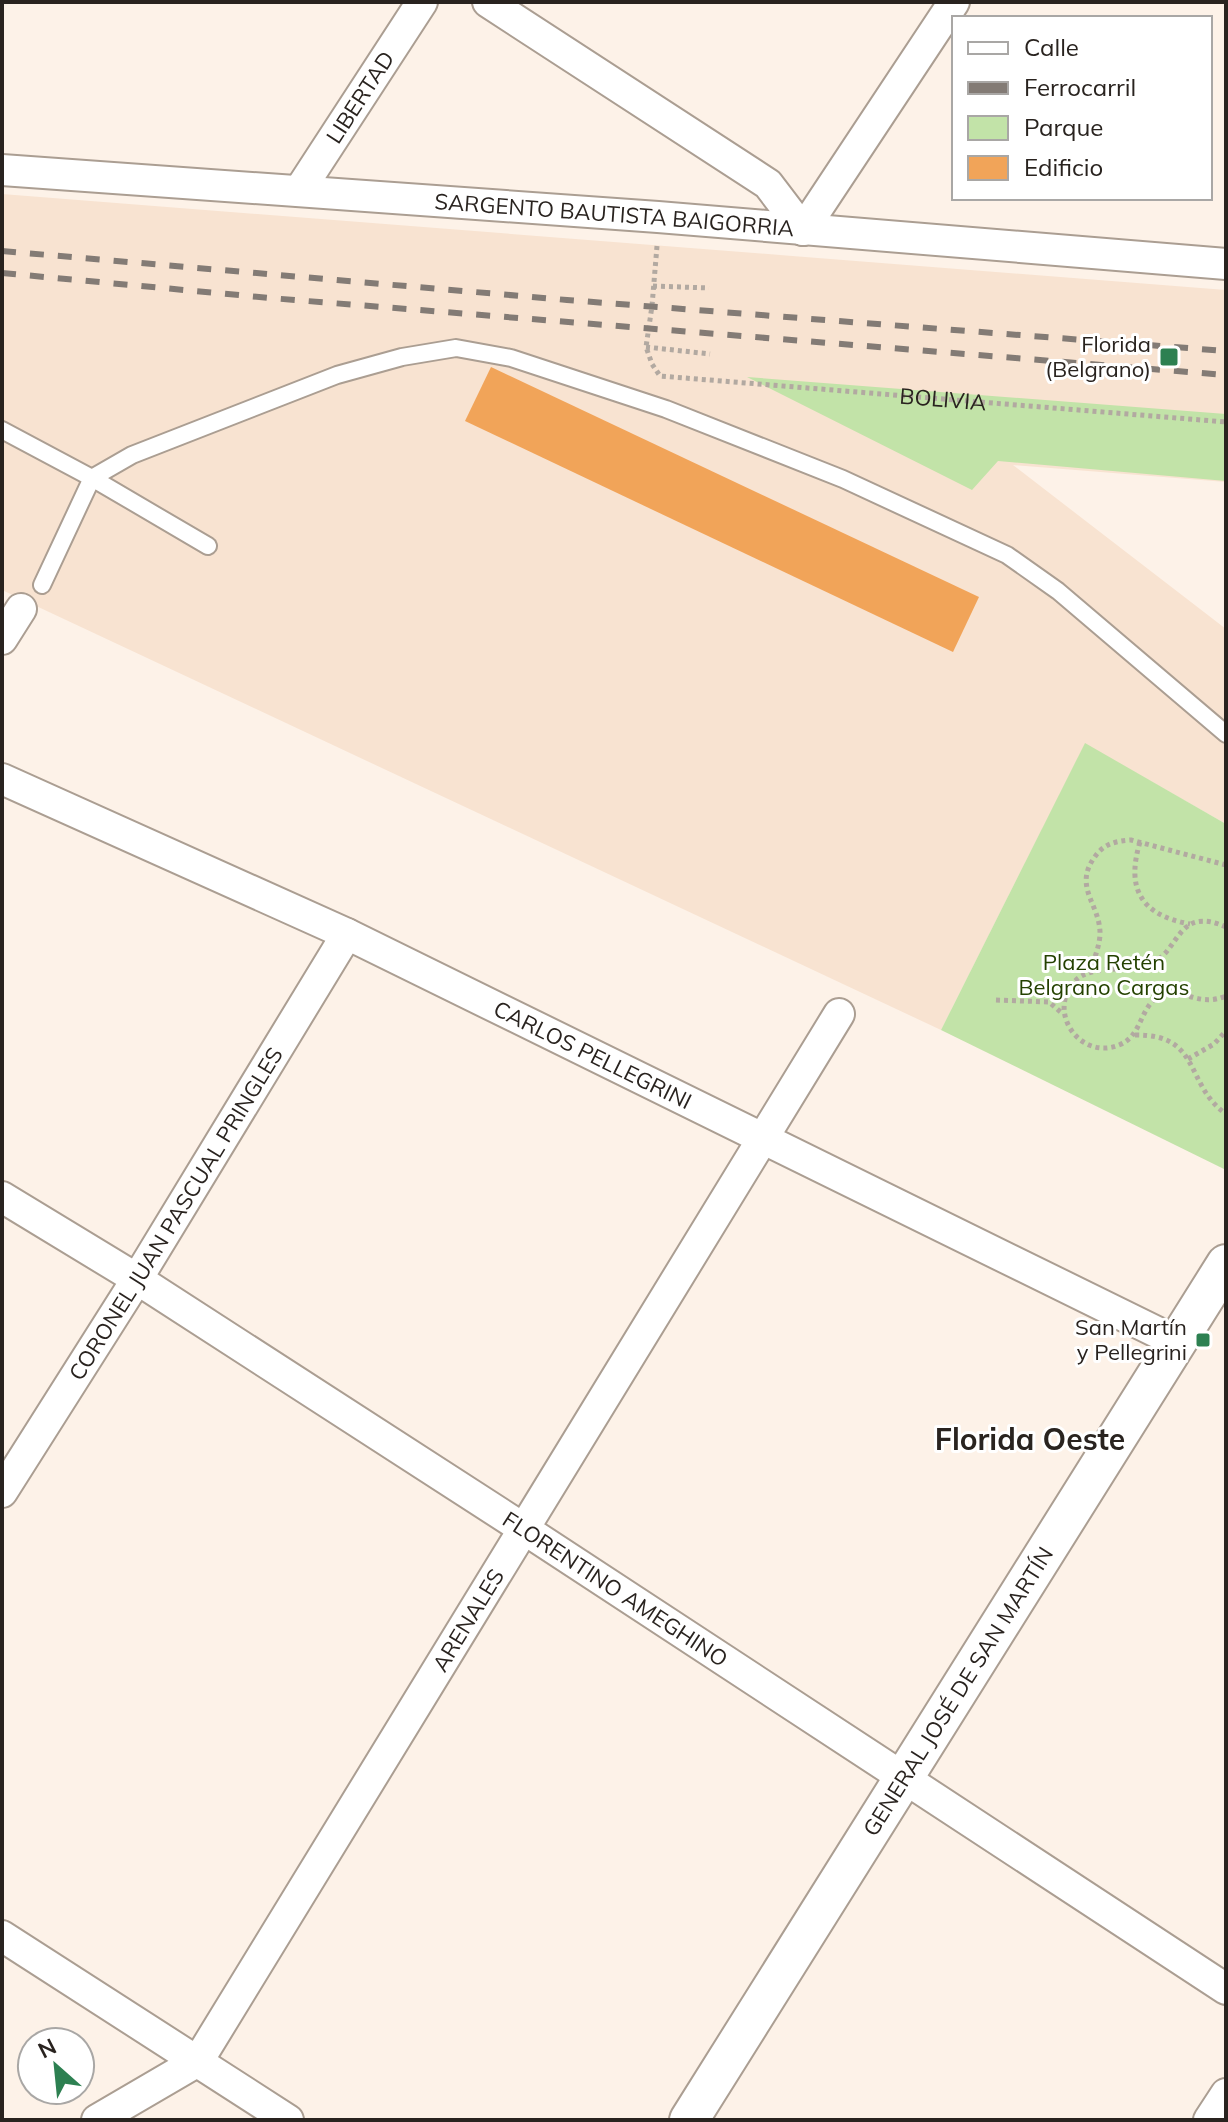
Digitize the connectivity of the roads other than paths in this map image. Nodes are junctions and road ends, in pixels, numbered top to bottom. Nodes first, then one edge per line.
1 (422, 2) edge
2 (488, 2) edge
3 (954, 2) edge
4 (2, 170) edge
5 (299, 191) junction
6 (803, 230) junction
7 (1226, 264) edge
8 (2, 430) edge
9 (92, 478) junction
10 (208, 546) dead end
11 (42, 585) dead end
12 (21, 609) dead end
13 (2, 639) edge
14 (1226, 734) edge
15 (2, 779) edge
16 (347, 934) junction
17 (839, 1014) dead end
18 (764, 1137) junction
19 (2, 1197) edge
20 (1226, 1264) edge
21 (137, 1279) junction
22 (1179, 1343) junction
23 (2, 1492) edge
24 (524, 1529) junction
25 (903, 1778) junction
26 (2, 1936) edge
27 (1226, 1989) edge
28 (198, 2061) junction
29 (1226, 2094) edge
30 (97, 2120) edge
31 (288, 2120) edge
32 (689, 2120) edge
33 (1209, 2120) edge

1 - 5 street, LIBERTAD
2 - 6 street
3 - 6 street
4 - 5 street, SARGENTO BAUTISTA BAIGORRIA
5 - 6 street, SARGENTO BAUTISTA BAIGORRIA
6 - 7 street, SARGENTO BAUTISTA BAIGORRIA
8 - 9 lane
9 - 10 lane
9 - 11 lane
9 - 14 lane
12 - 13 street
15 - 16 street, CARLOS PELLEGRINI
16 - 18 street, CARLOS PELLEGRINI
16 - 21 street, CORONEL JUAN PASCUAL PRINGLES
17 - 18 street, ARENALES
18 - 22 street, CARLOS PELLEGRINI
18 - 24 street, ARENALES
19 - 21 street, FLORENTINO AMEGHINO
20 - 22 street, GENERAL JOSÉ DE SAN MARTÍN
21 - 23 street, CORONEL JUAN PASCUAL PRINGLES
21 - 24 street, FLORENTINO AMEGHINO
22 - 25 street, GENERAL JOSÉ DE SAN MARTÍN
24 - 25 street, FLORENTINO AMEGHINO
24 - 28 street, ARENALES
25 - 27 street, FLORENTINO AMEGHINO
25 - 32 street, GENERAL JOSÉ DE SAN MARTÍN
26 - 28 street
28 - 30 street
28 - 31 street
29 - 33 street

